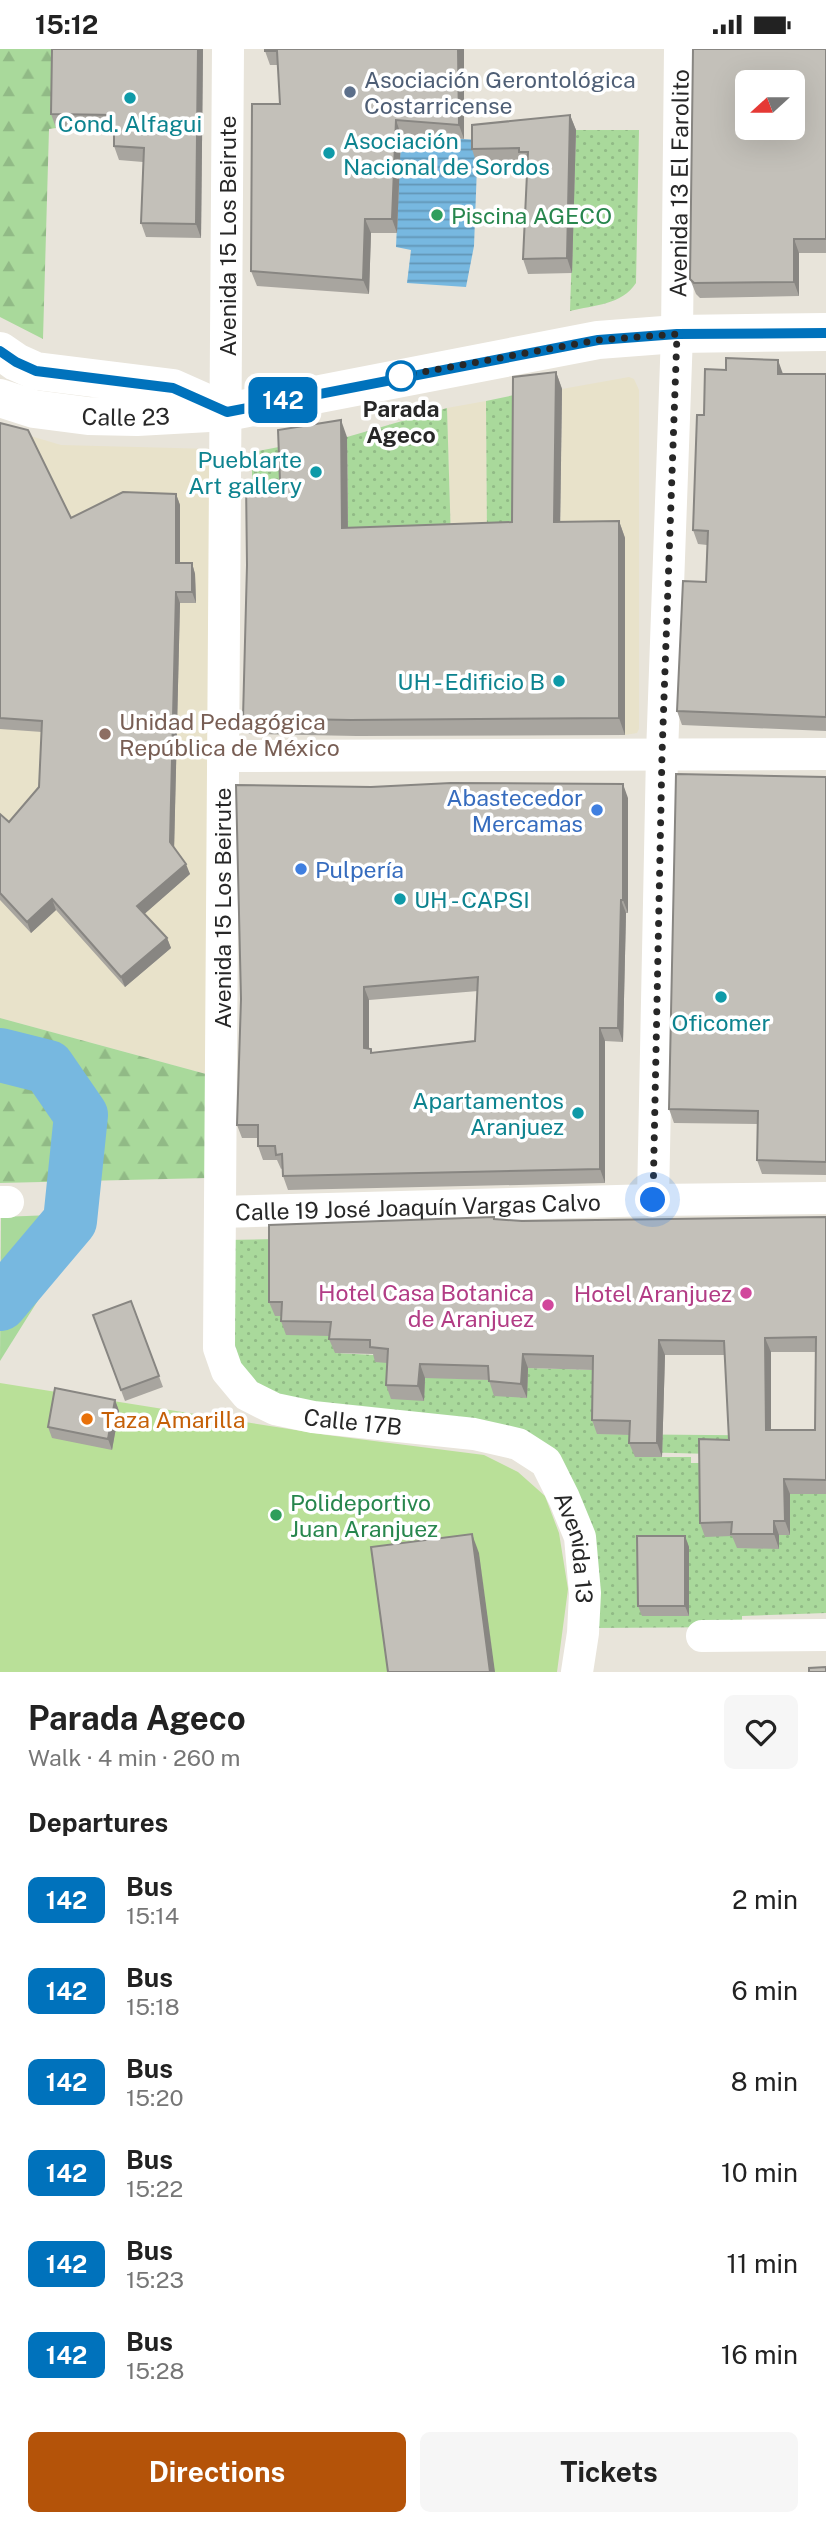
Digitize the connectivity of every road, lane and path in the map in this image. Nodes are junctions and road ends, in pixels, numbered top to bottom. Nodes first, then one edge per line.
1 (228, 49) edge
2 (680, 49) edge
3 (826, 333) edge
4 (677, 334) junction
5 (0, 351) edge
6 (0, 398) edge
7 (227, 412) junction
8 (662, 754) junction
9 (826, 754) edge
10 (223, 756) junction
11 (826, 1198) edge
12 (653, 1200) junction
13 (220, 1212) junction
14 (219, 1347) joint
15 (518, 1444) joint
16 (826, 1635) edge
17 (702, 1636) dead end
18 (577, 1672) edge

1 - 7 street, Avenida 15 Los Beirute
2 - 4 street, Avenida 13 El Farolito
3 - 4 main road
4 - 7 main road
4 - 8 street, Avenida 13 El Farolito
5 - 7 main road, Calle 23
6 - 7 main road, Calle 23
7 - 10 street, Avenida 15 Los Beirute
8 - 9 street
8 - 10 street
8 - 12 street, Avenida 13 El Farolito
10 - 13 street, Avenida 15 Los Beirute
11 - 12 street, Calle 19 José Joaquín Vargas Calvo
12 - 13 street, Calle 19 José Joaquín Vargas Calvo
13 - 14 street, Avenida 15 Los Beirute
14 - 15 street, Calle 17B
15 - 18 street, Avenida 13
16 - 17 street

